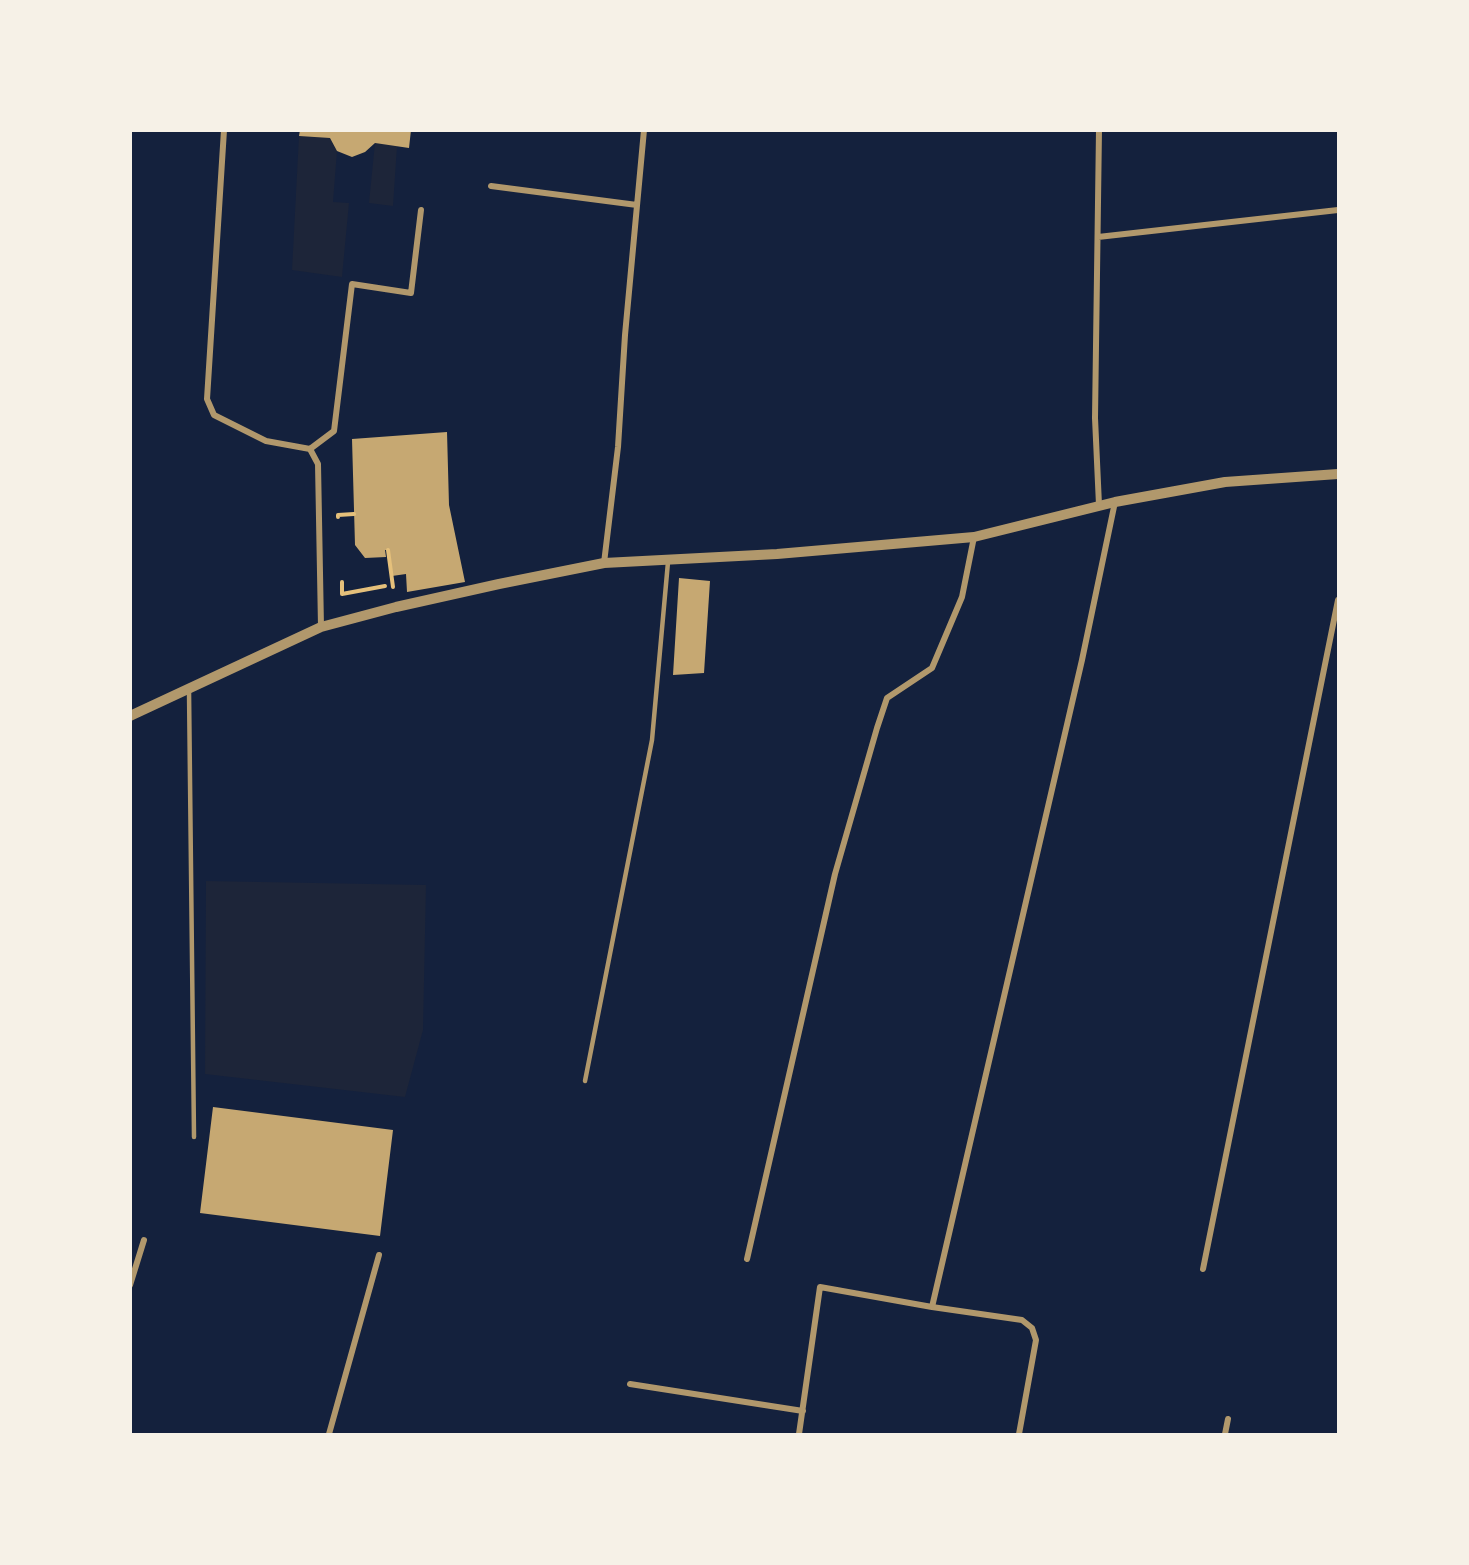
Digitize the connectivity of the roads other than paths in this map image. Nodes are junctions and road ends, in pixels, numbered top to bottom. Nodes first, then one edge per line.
1 (224, 130) edge
2 (644, 130) edge
3 (1099, 130) edge
4 (491, 186) dead end
5 (637, 205) junction
6 (421, 210) dead end
7 (1338, 210) edge
8 (1098, 237) junction
9 (310, 449) junction
10 (1338, 474) edge
11 (1115, 502) junction
12 (1099, 505) junction
13 (974, 537) junction
14 (668, 562) junction
15 (603, 563) junction
16 (1338, 600) edge
17 (321, 627) junction
18 (189, 687) junction
19 (130, 716) edge
20 (585, 1081) dead end
21 (194, 1137) dead end
22 (144, 1240) dead end
23 (379, 1255) dead end
24 (747, 1259) dead end
25 (1203, 1269) dead end
26 (130, 1285) edge
27 (932, 1307) junction
28 (630, 1384) dead end
29 (803, 1411) junction
30 (1228, 1419) dead end
31 (329, 1434) edge
32 (799, 1434) edge
33 (1019, 1434) edge
34 (1225, 1434) edge

1 - 9 street
2 - 5 street
3 - 8 street
4 - 5 street
5 - 15 street
6 - 9 street
7 - 8 street
8 - 12 street
9 - 17 street
10 - 11 street
11 - 12 street
11 - 27 street
12 - 13 street
13 - 14 street
13 - 24 street
14 - 15 street
14 - 20 lane
15 - 17 street
16 - 25 street
17 - 18 street
18 - 19 street
18 - 21 lane
22 - 26 street
23 - 31 street
27 - 29 street
27 - 33 street
28 - 29 street
29 - 32 street
30 - 34 street

